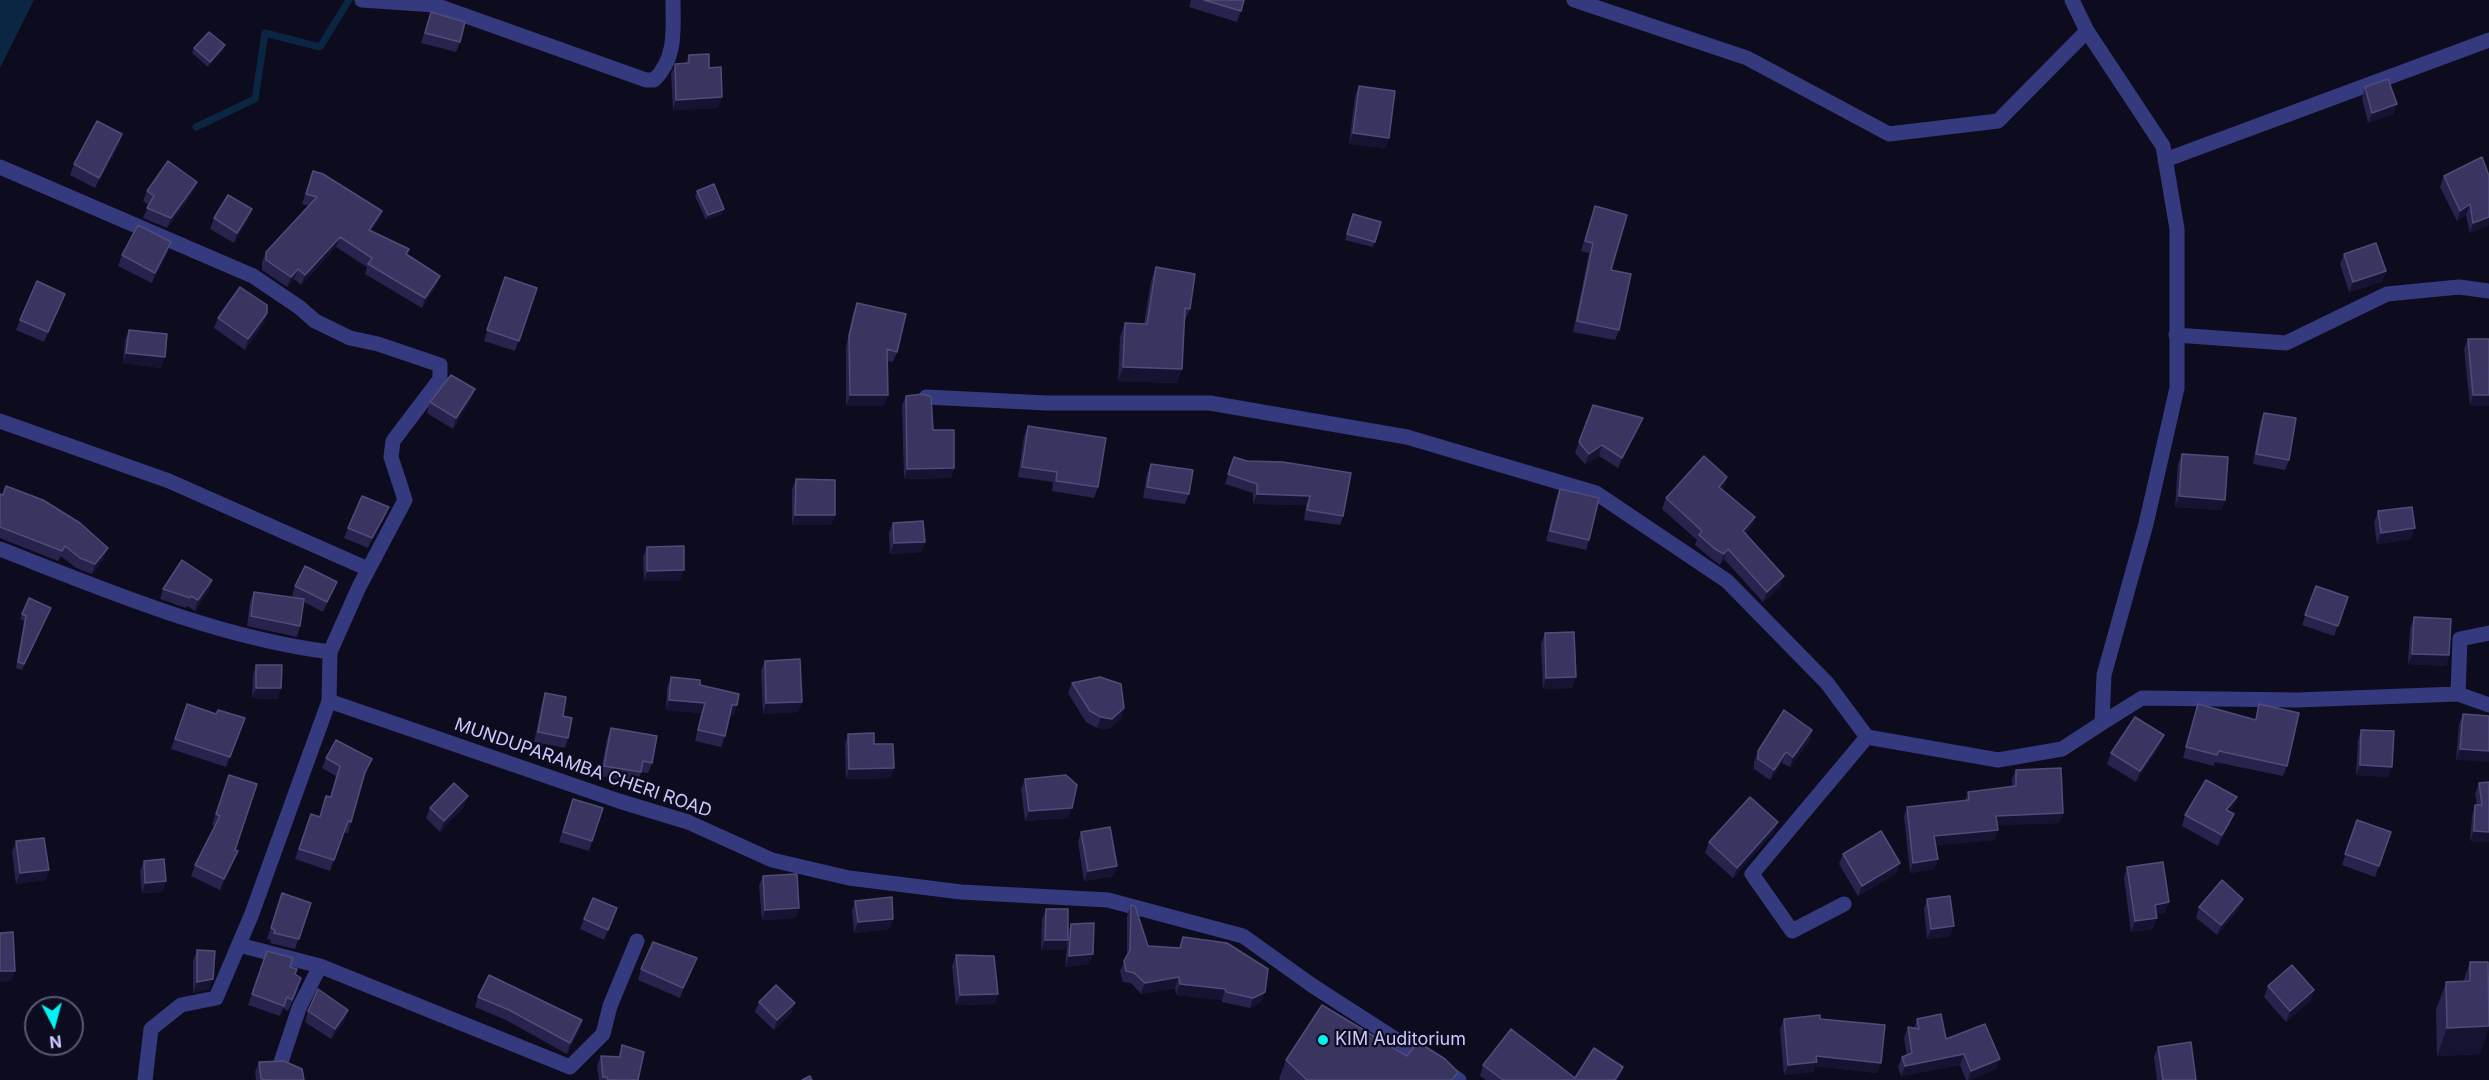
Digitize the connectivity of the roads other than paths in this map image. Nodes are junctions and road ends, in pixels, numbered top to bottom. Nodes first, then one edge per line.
1 (362, 0) edge
2 (673, 0) edge
3 (1574, 0) edge
4 (2072, 0) edge
5 (2087, 31) junction
6 (2489, 40) edge
7 (2164, 153) junction
8 (0, 167) edge
9 (2489, 291) edge
10 (2176, 335) junction
11 (926, 397) edge
12 (0, 421) edge
13 (0, 549) edge
14 (368, 569) junction
15 (2489, 633) edge
16 (330, 652) junction
17 (2458, 694) junction
18 (329, 701) junction
19 (2489, 705) edge
20 (2102, 723) junction
21 (1867, 737) junction
22 (1844, 904) dead end
23 (637, 941) dead end
24 (238, 945) junction
25 (320, 966) junction
26 (281, 1062) edge
27 (145, 1080) edge
28 (1459, 1080) edge

1 - 2 street
3 - 5 street
4 - 5 street
5 - 7 street
6 - 7 street
7 - 10 street
8 - 14 street
9 - 10 street
10 - 20 street
11 - 21 street
12 - 14 street
13 - 16 street
14 - 16 street
15 - 17 street
16 - 18 street
17 - 19 street
17 - 20 street
18 - 24 street
18 - 28 street, MUNDUPARAMBA CHERI ROAD
20 - 21 street
21 - 22 street
23 - 25 street
24 - 25 street
24 - 27 street
25 - 26 street

